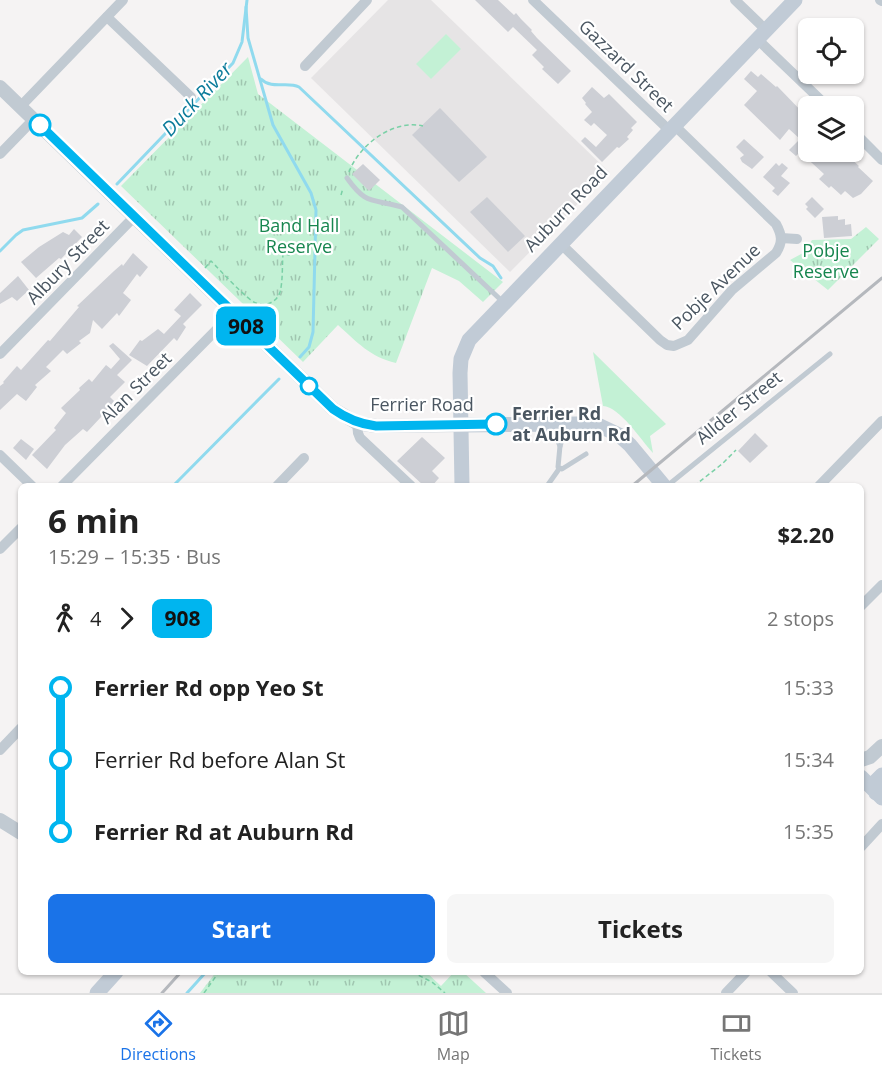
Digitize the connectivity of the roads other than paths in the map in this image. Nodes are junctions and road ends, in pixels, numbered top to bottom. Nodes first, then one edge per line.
1 (123, 0) edge
2 (367, 0) edge
3 (533, 0) edge
4 (735, 0) edge
5 (795, 0) edge
6 (107, 17) junction
7 (762, 34) junction
8 (305, 66) dead end
9 (0, 87) edge
10 (818, 96) edge
11 (190, 97) dead end
12 (20, 107) junction
13 (33, 120) junction
14 (672, 128) junction
15 (864, 142) edge
16 (0, 154) edge
17 (882, 160) edge
18 (347, 178) dead end
19 (134, 217) junction
20 (782, 238) junction
21 (796, 239) dead end
22 (561, 244) junction
23 (503, 302) junction
24 (233, 313) junction
25 (0, 354) edge
26 (830, 354) dead end
27 (882, 421) edge
28 (357, 423) junction
29 (551, 424) junction
30 (567, 424) junction
31 (462, 425) junction
32 (560, 446) junction
33 (586, 454) dead end
34 (0, 455) edge
35 (304, 458) dead end
36 (559, 469) junction
37 (29, 483) edge
38 (65, 483) edge
39 (280, 483) edge
40 (408, 483) edge
41 (462, 483) edge
42 (549, 483) edge
43 (663, 483) edge
44 (670, 483) edge
45 (822, 483) edge
46 (18, 531) edge
47 (0, 549) edge
48 (882, 585) edge
49 (864, 603) edge
50 (18, 731) edge
51 (882, 746) edge
52 (0, 750) edge
53 (882, 753) edge
54 (864, 759) edge
55 (864, 770) edge
56 (864, 778) edge
57 (879, 784) edge
58 (0, 820) edge
59 (882, 824) edge
60 (18, 831) edge
61 (864, 844) edge
62 (113, 975) edge
63 (487, 975) edge
64 (743, 975) edge
65 (774, 975) edge
66 (97, 993) edge
67 (507, 993) edge
68 (726, 993) edge
69 (793, 993) edge

1 - 6 street
2 - 8 street
3 - 14 street, Gazzard Street
4 - 7 street
5 - 7 main road, Auburn Road
6 - 11 street
6 - 12 street
7 - 10 street
7 - 14 main road, Auburn Road
9 - 12 street, Ferrier Road
12 - 13 street, Ferrier Road
13 - 16 street
13 - 19 street, Ferrier Road
14 - 20 street, Pobje Avenue
14 - 22 main road, Auburn Road
15 - 17 street
18 - 23 lane
19 - 24 street, Ferrier Road
19 - 25 street, Albury Street
20 - 21 street, Pobje Avenue
20 - 22 street, Pobje Avenue
22 - 23 main road, Auburn Road
23 - 31 main road, Auburn Road
24 - 28 street, Ferrier Road
24 - 38 street, Alan Street
26 - 44 lane, Allder Street
27 - 45 street
28 - 31 street, Ferrier Road
28 - 40 street
29 - 30 main road, Ferrier Road
29 - 31 main road, Ferrier Road
29 - 32 lane
30 - 32 lane
30 - 43 main road, Ferrier Road
31 - 41 main road, Auburn Road
32 - 36 lane
33 - 36 lane
34 - 37 street
35 - 39 street
36 - 42 lane
46 - 47 street
48 - 49 street
50 - 52 street
51 - 54 street
53 - 57 street
55 - 57 main road
56 - 57 main road
58 - 60 street
59 - 61 street
62 - 66 main road
63 - 67 street
64 - 68 street
65 - 69 street

